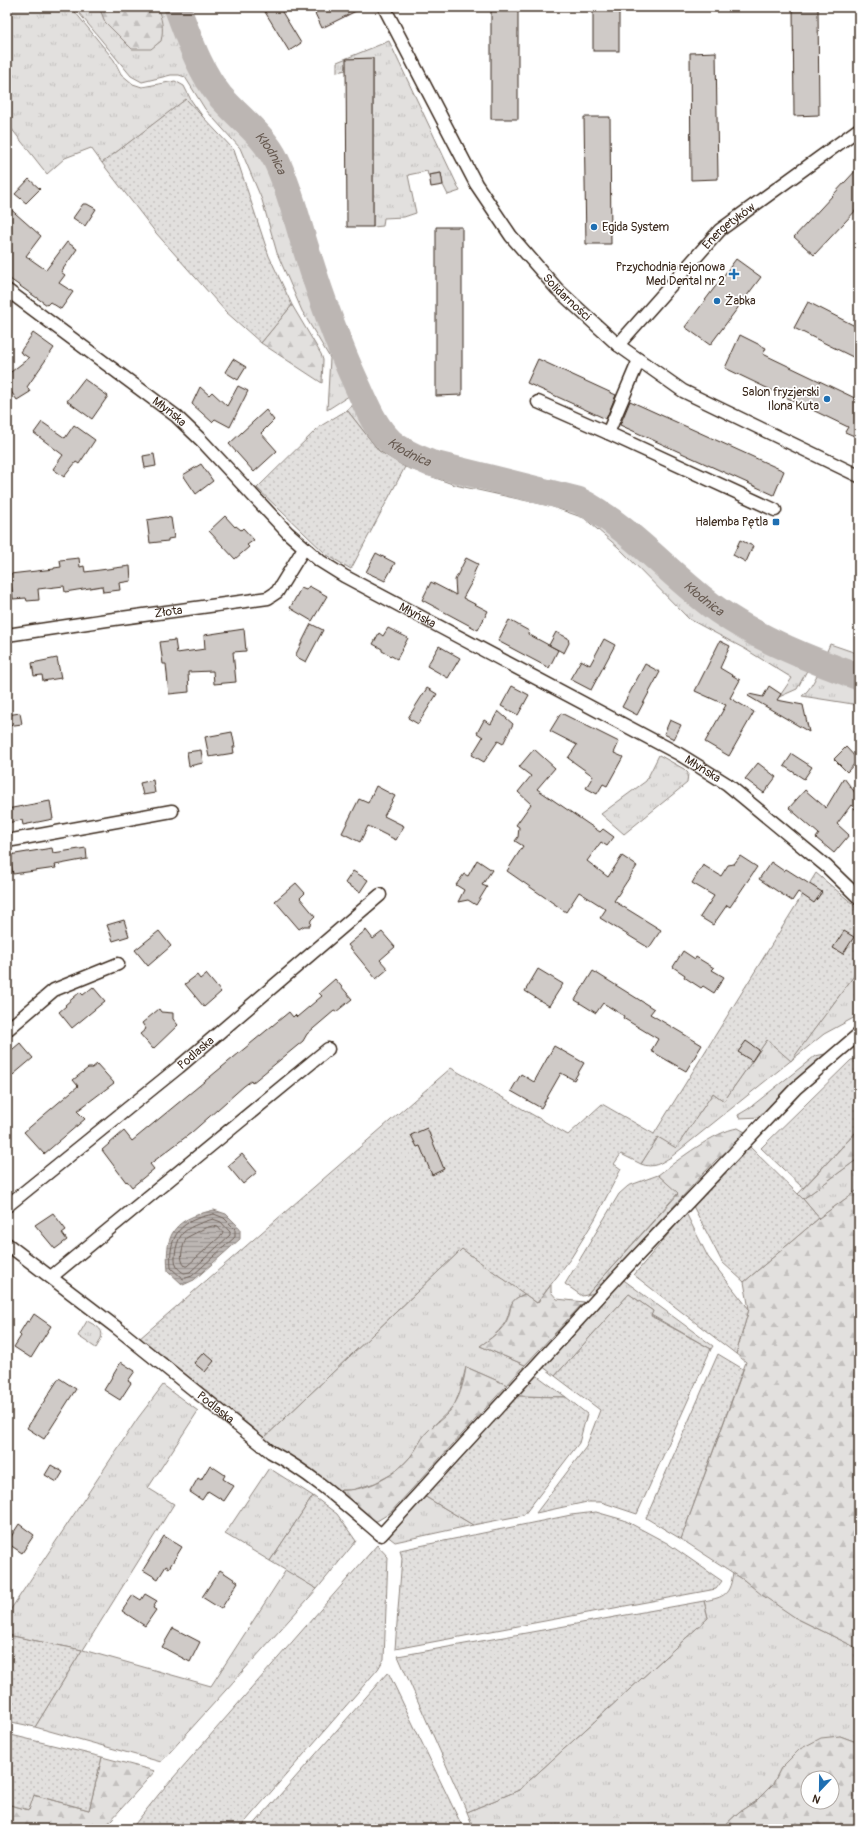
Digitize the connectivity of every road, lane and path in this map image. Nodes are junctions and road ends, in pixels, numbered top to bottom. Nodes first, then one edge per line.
1 (384, 7) edge
2 (859, 129) edge
3 (7, 290) edge
4 (618, 345) junction
5 (639, 360) junction
6 (538, 402) dead end
7 (608, 433) junction
8 (859, 476) edge
9 (775, 510) dead end
10 (304, 548) junction
11 (7, 635) edge
12 (172, 811) dead end
13 (7, 841) edge
14 (380, 895) dead end
15 (859, 898) edge
16 (118, 964) dead end
17 (7, 1030) edge
18 (859, 1034) edge
19 (328, 1049) dead end
20 (7, 1206) edge
21 (7, 1244) edge
22 (51, 1277) junction

1 - 4 street, Solidarności
2 - 4 street, Energetyków
3 - 10 street, Młyńska
4 - 5 street, Solidarności
5 - 7 street
5 - 8 street, Solidarności
6 - 7 street
7 - 9 street
10 - 11 street, Złota
10 - 15 street, Młyńska
12 - 13 street
14 - 20 street, Podlaska
16 - 17 street
18 - 22 street, Podlaska
19 - 22 street
21 - 22 street, Podlaska

